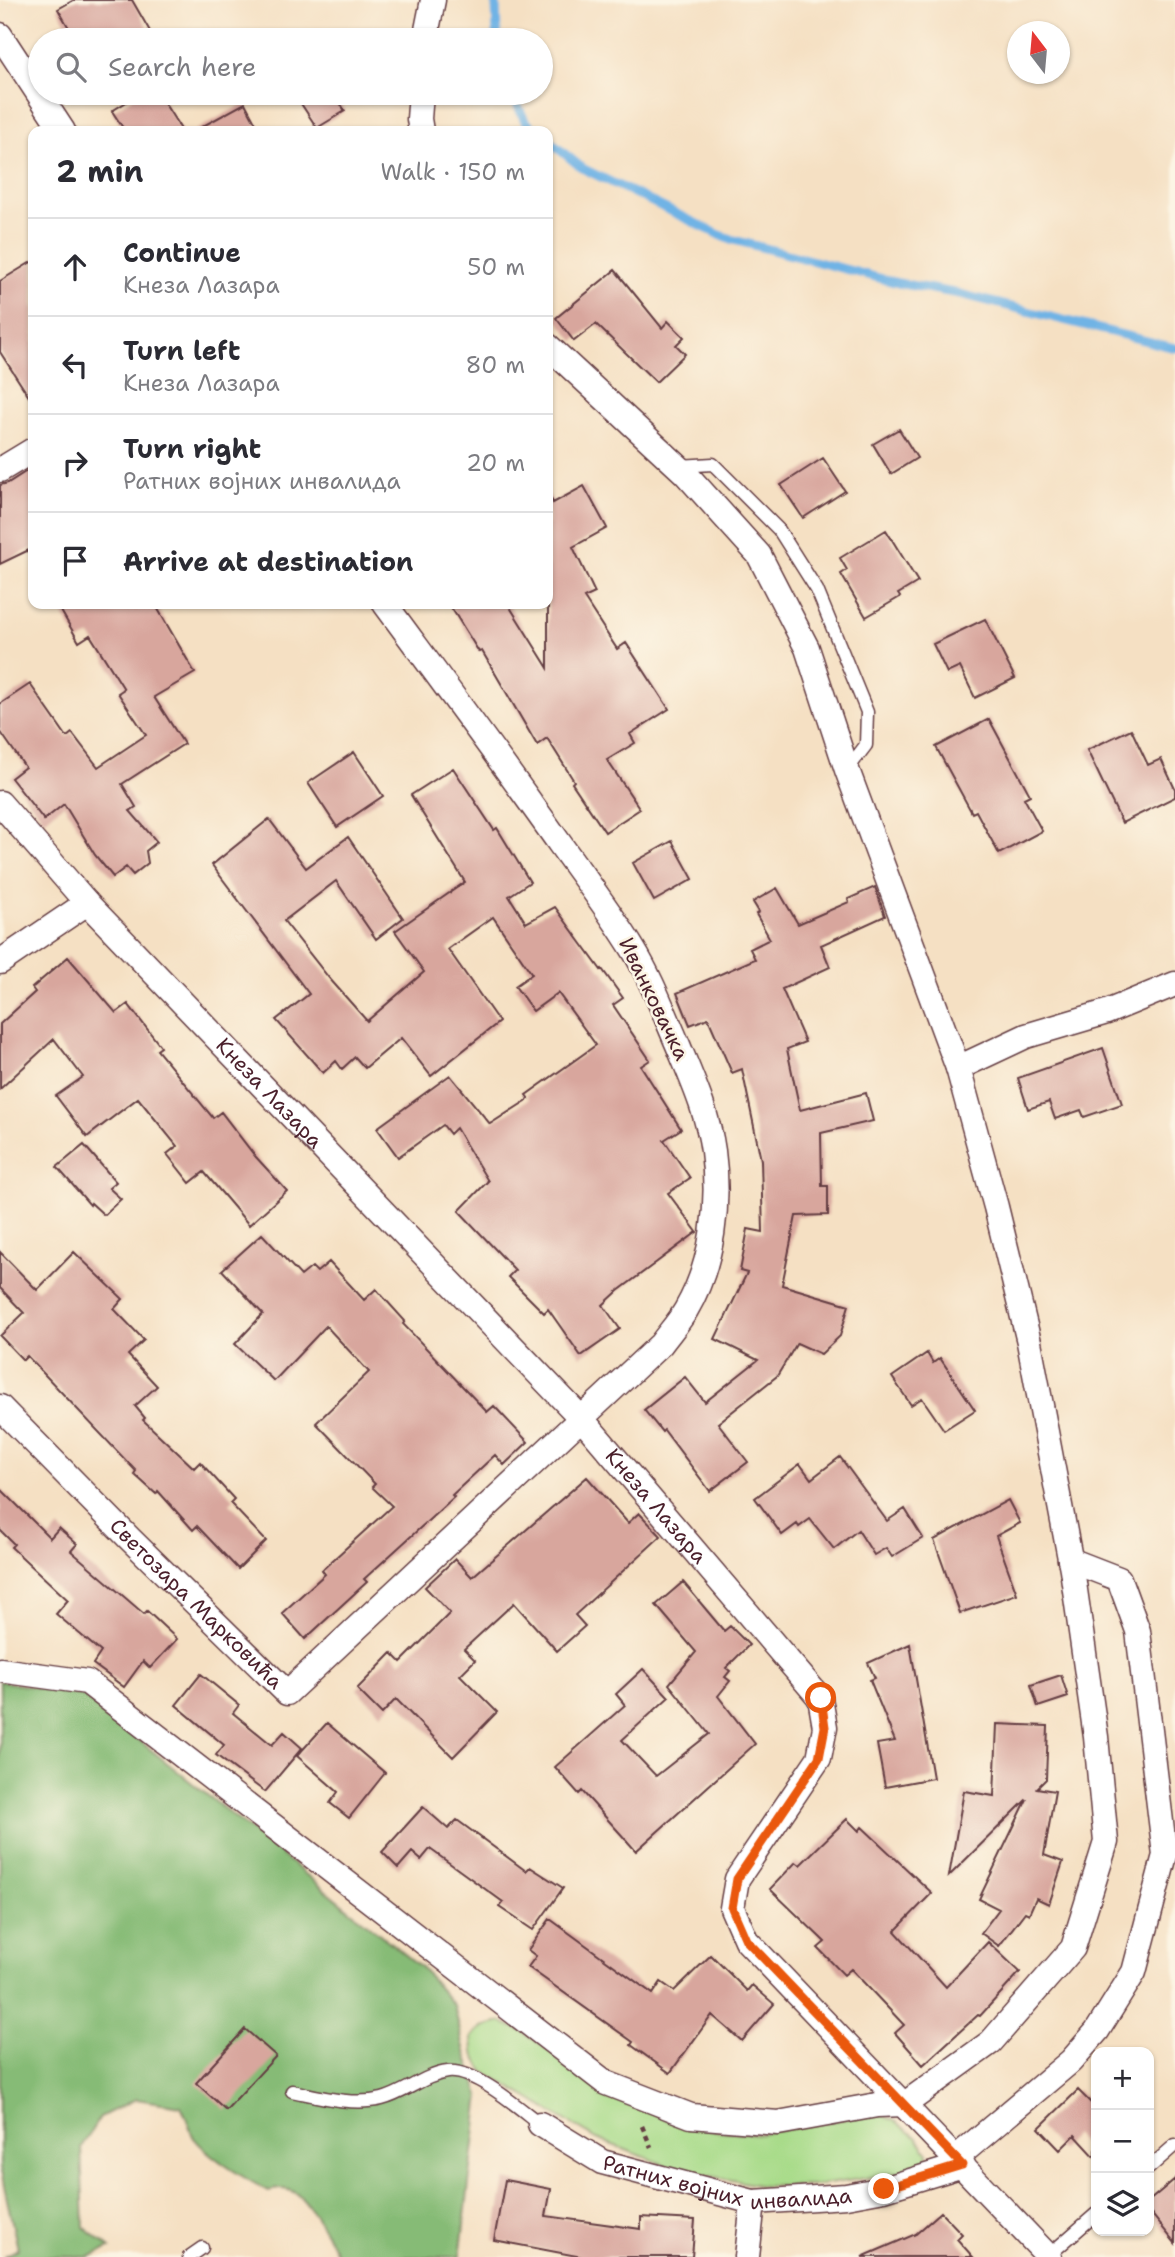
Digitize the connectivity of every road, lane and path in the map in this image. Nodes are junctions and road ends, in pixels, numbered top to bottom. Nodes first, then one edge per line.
1 (433, 0) edge
2 (427, 28) edge
3 (0, 34) edge
4 (28, 77) edge
5 (46, 105) edge
6 (420, 105) edge
7 (60, 126) edge
8 (420, 126) edge
9 (553, 351) edge
10 (28, 453) edge
11 (678, 466) junction
12 (0, 470) edge
13 (389, 609) edge
14 (847, 769) junction
15 (0, 803) edge
16 (87, 903) junction
17 (0, 962) edge
18 (1175, 984) edge
19 (958, 1068) junction
20 (0, 1408) edge
21 (581, 1418) junction
22 (1070, 1560) junction
23 (0, 1670) edge
24 (617, 2087) junction
25 (292, 2091) dead end
26 (905, 2104) junction
27 (540, 2124) joint
28 (1175, 2145) edge
29 (959, 2162) junction
30 (1154, 2164) edge
31 (660, 2177) junction
32 (753, 2202) junction
33 (1091, 2218) edge
34 (202, 2248) dead end
35 (1048, 2256) edge
36 (189, 2257) edge
37 (747, 2257) edge

1 - 2 street
3 - 4 street
5 - 7 street
6 - 8 street
9 - 11 street
10 - 12 street
11 - 14 street
11 - 14 lane
13 - 21 street, Иванковачка
14 - 19 street
15 - 16 street, Кнеза Лазара
16 - 17 street
16 - 21 street, Кнеза Лазара
18 - 19 street
19 - 22 street
20 - 21 street, Светозара Марковића
21 - 26 street, Кнеза Лазара
22 - 26 street
22 - 29 street, Ратних војних инвалида
23 - 24 street
24 - 26 street
24 - 31 path
25 - 27 lane
26 - 29 street, Кнеза Лазара
27 - 31 street, Ратних војних инвалида
28 - 30 lane
29 - 32 street, Ратних војних инвалида
29 - 35 street, Кнеза Лазара
31 - 32 street, Ратних војних инвалида
32 - 37 street
33 - 35 lane
34 - 36 lane

